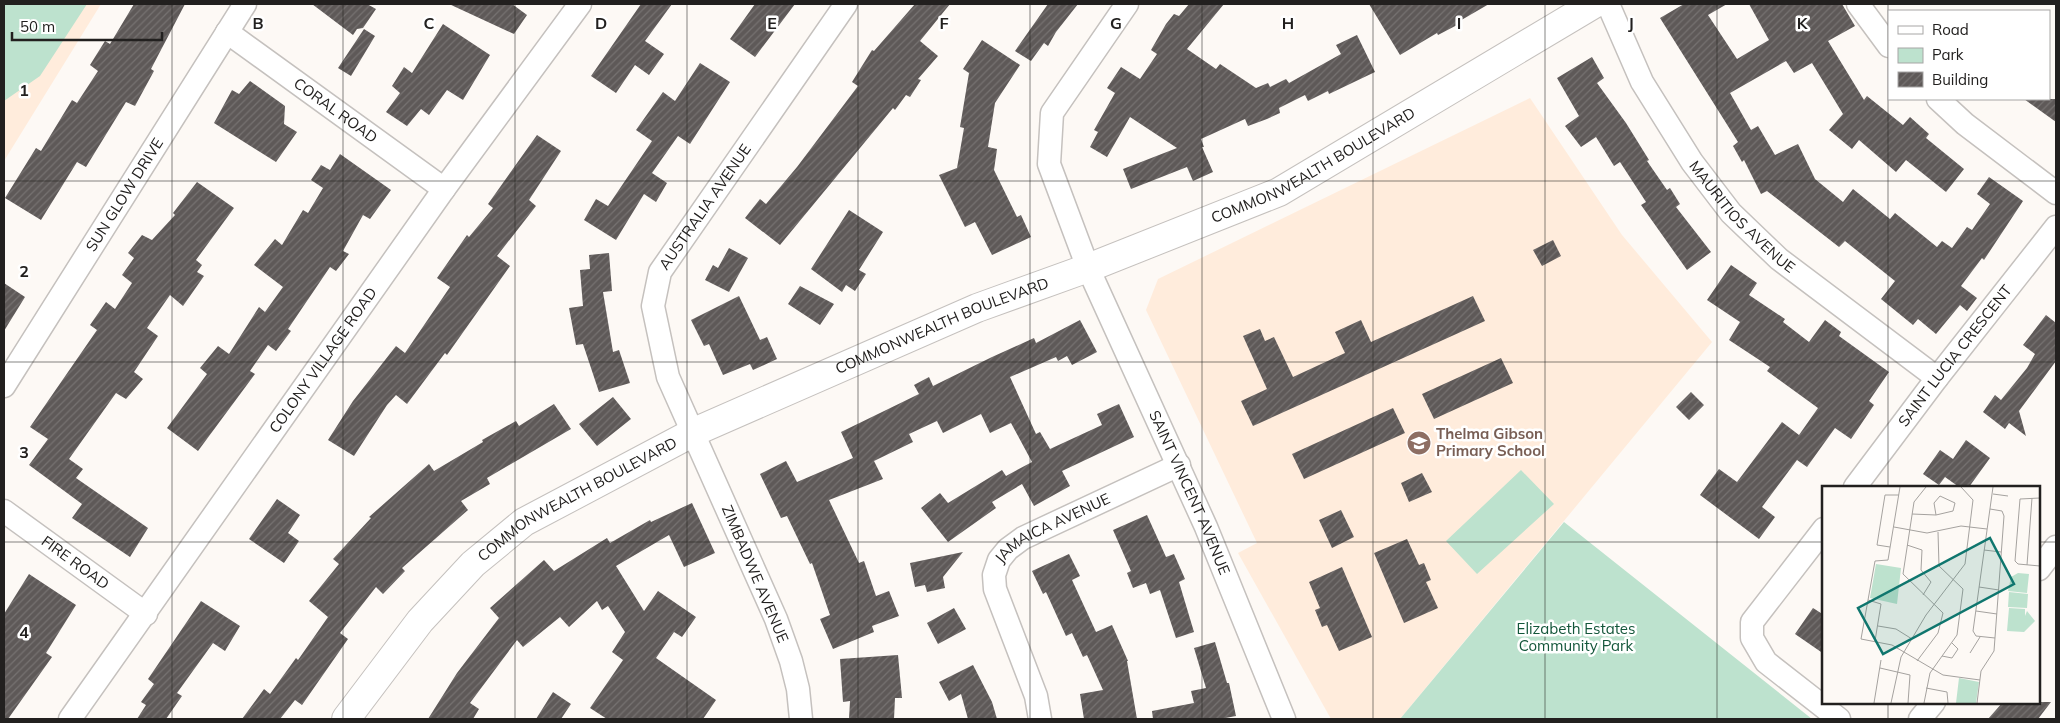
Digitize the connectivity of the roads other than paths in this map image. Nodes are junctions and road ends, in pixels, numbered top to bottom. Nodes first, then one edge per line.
1 (245, 4) edge
2 (580, 4) edge
3 (846, 4) edge
4 (1127, 4) edge
5 (1594, 4) edge
6 (1608, 4) edge
7 (1858, 4) edge
8 (227, 32) junction
9 (1888, 45) edge
10 (1939, 100) edge
11 (444, 189) junction
12 (2056, 193) edge
13 (2056, 227) edge
14 (1088, 268) junction
15 (1937, 378) junction
16 (4, 386) edge
17 (694, 432) junction
18 (1179, 465) junction
19 (1857, 486) edge
20 (4, 511) edge
21 (1822, 532) edge
22 (2056, 547) edge
23 (2040, 568) edge
24 (146, 614) junction
25 (1933, 703) edge
26 (70, 719) edge
27 (346, 719) edge
28 (800, 719) edge
29 (1040, 719) edge
30 (1284, 719) edge
31 (1839, 719) edge
32 (1920, 719) edge

1 - 8 street, SUN GLOW DRIVE
2 - 11 street, COLONY VILLAGE ROAD
3 - 17 street, AUSTRALIA AVENUE
4 - 14 street, SAINT VINCENT AVENUE
5 - 14 street, COMMONWEALTH BOULEVARD
6 - 15 street, MAURITIOS AVENUE
7 - 9 street
8 - 11 street, CORAL ROAD
8 - 16 street, SUN GLOW DRIVE
10 - 12 street
11 - 24 street, COLONY VILLAGE ROAD
13 - 15 street, SAINT LUCIA CRESCENT
14 - 17 street, COMMONWEALTH BOULEVARD
14 - 18 street, SAINT VINCENT AVENUE
15 - 19 street, SAINT LUCIA CRESCENT
17 - 27 street, COMMONWEALTH BOULEVARD
17 - 28 street, ZIMBADWE AVENUE
18 - 29 street, JAMAICA AVENUE
18 - 30 street, SAINT VINCENT AVENUE
20 - 24 street, FIRE ROAD
21 - 31 street
22 - 23 street
24 - 26 street, COLONY VILLAGE ROAD
25 - 32 street

